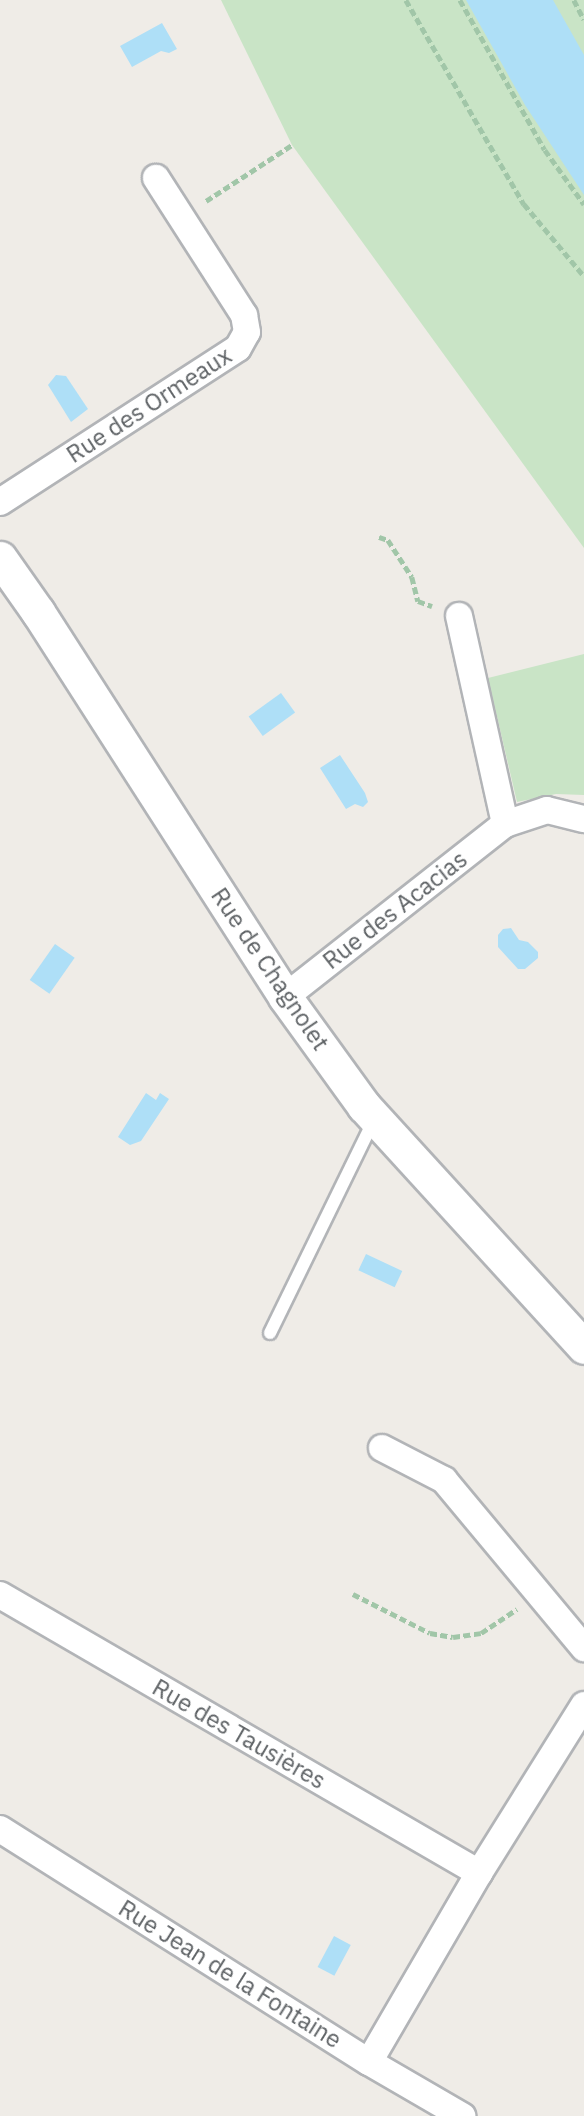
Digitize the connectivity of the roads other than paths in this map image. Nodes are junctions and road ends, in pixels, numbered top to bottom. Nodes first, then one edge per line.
1 (156, 178) dead end
2 (0, 502) edge
3 (0, 558) edge
4 (459, 615) road end
5 (584, 819) edge
6 (505, 824) junction
7 (285, 997) junction
8 (375, 1118) junction
9 (270, 1333) dead end
10 (584, 1347) edge
11 (382, 1448) dead end
12 (0, 1595) edge
13 (584, 1648) edge
14 (584, 1705) edge
15 (0, 1829) edge
16 (479, 1873) junction
17 (369, 2062) junction
18 (462, 2116) edge

1 - 2 street, Rue des Ormeaux
3 - 7 street, Rue de Chagnolet
4 - 6 street
5 - 6 street, Rue des Acacias
6 - 7 street, Rue des Acacias
7 - 8 street, Rue de Chagnolet
8 - 9 lane
8 - 10 street, Rue de Chagnolet
11 - 13 street
12 - 16 street, Rue des Tausières
14 - 16 street
15 - 17 street, Rue Jean de la Fontaine
16 - 17 street
17 - 18 street, Rue Jean de la Fontaine

